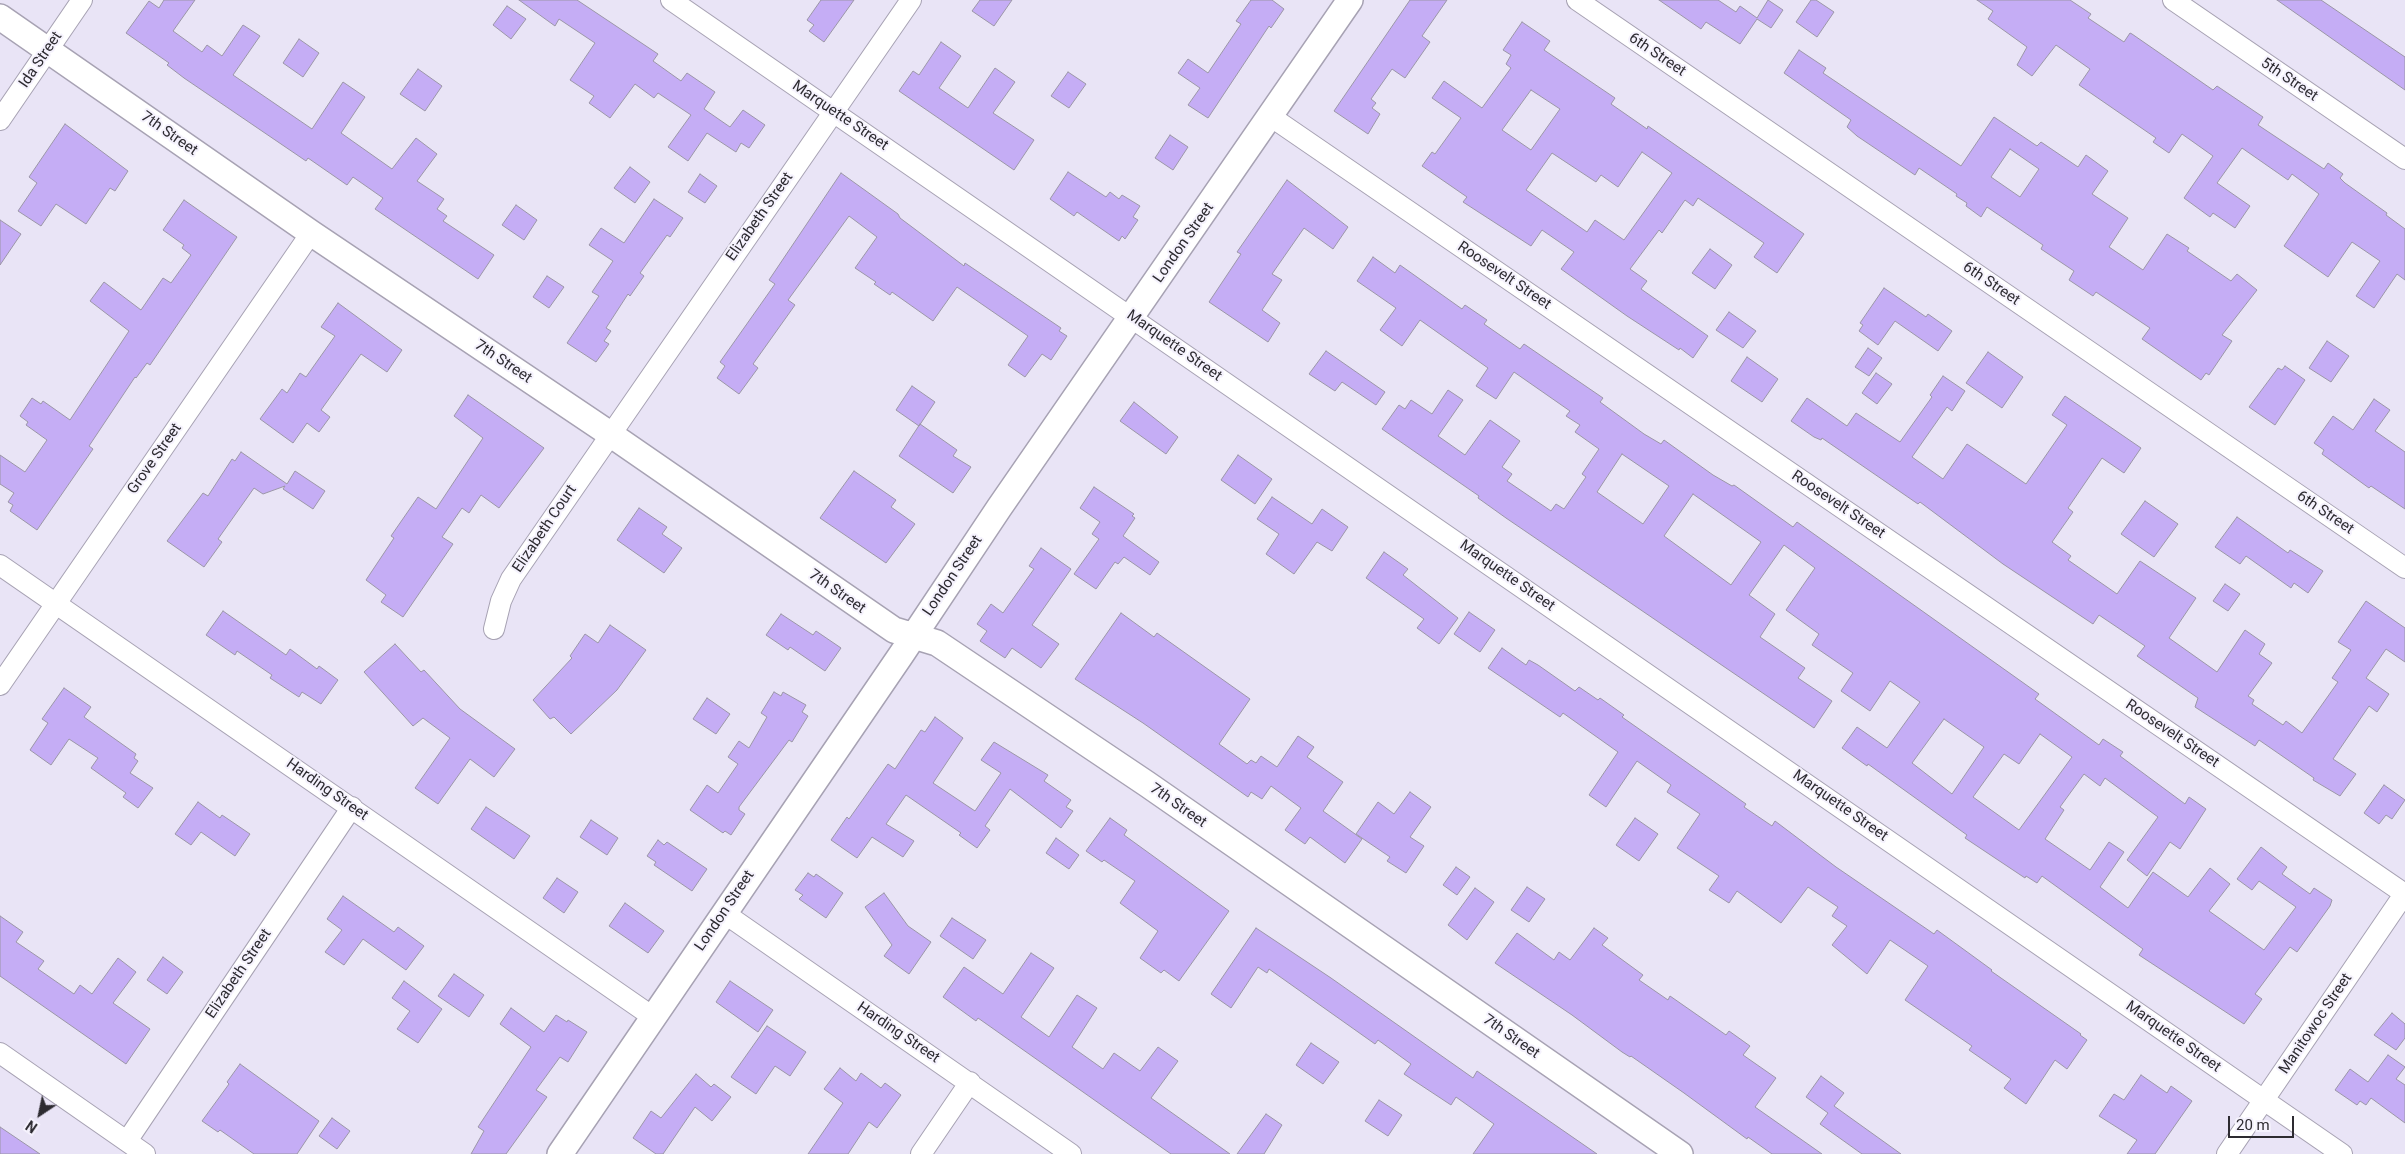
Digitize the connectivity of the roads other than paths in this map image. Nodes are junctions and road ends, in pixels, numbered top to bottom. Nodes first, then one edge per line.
1 (82, 0) edge
2 (671, 0) edge
3 (911, 0) edge
4 (1350, 0) edge
5 (1576, 0) edge
6 (2173, 0) edge
7 (0, 17) edge
8 (48, 50) junction
9 (834, 112) junction
10 (1270, 116) junction
11 (0, 120) edge
12 (2405, 159) edge
13 (311, 233) junction
14 (1132, 317) junction
15 (610, 434) junction
16 (0, 565) edge
17 (2405, 568) edge
18 (55, 603) junction
19 (494, 629) dead end
20 (914, 636) junction
21 (0, 685) edge
22 (352, 807) junction
23 (2405, 893) edge
24 (724, 913) junction
25 (653, 1017) junction
26 (0, 1053) edge
27 (970, 1082) junction
28 (2264, 1100) junction
29 (127, 1141) junction
30 (145, 1154) edge
31 (560, 1154) edge
32 (921, 1154) edge
33 (1072, 1154) edge
34 (1680, 1154) edge
35 (2227, 1154) edge
36 (2342, 1154) edge

1 - 8 street, Ida Street
2 - 9 street, Marquette Street
3 - 9 street, Elizabeth Street
4 - 10 street, London Street
5 - 17 street, 6th Street
6 - 12 street, 5th Street
7 - 8 street, 7th Street
8 - 11 street, Ida Street
8 - 13 street, 7th Street
9 - 14 street, Marquette Street
9 - 15 street, Elizabeth Street
10 - 14 street, London Street
10 - 23 street, Roosevelt Street
13 - 15 street, 7th Street
13 - 18 street, Grove Street
14 - 20 street, London Street
14 - 28 street, Marquette Street
15 - 19 street, Elizabeth Court
15 - 20 street, 7th Street
16 - 18 street, Harding Street
18 - 21 street, Grove Street
18 - 22 street, Harding Street
20 - 24 street, London Street
20 - 34 street, 7th Street
22 - 25 street, Harding Street
22 - 29 street, Elizabeth Street
23 - 28 street, Manitowoc Street
24 - 25 street, London Street
24 - 27 street, Harding Street
25 - 31 street, London Street
26 - 29 street
27 - 32 street
27 - 33 street, Harding Street
28 - 35 street, Manitowoc Street
28 - 36 street, Marquette Street
29 - 30 street

